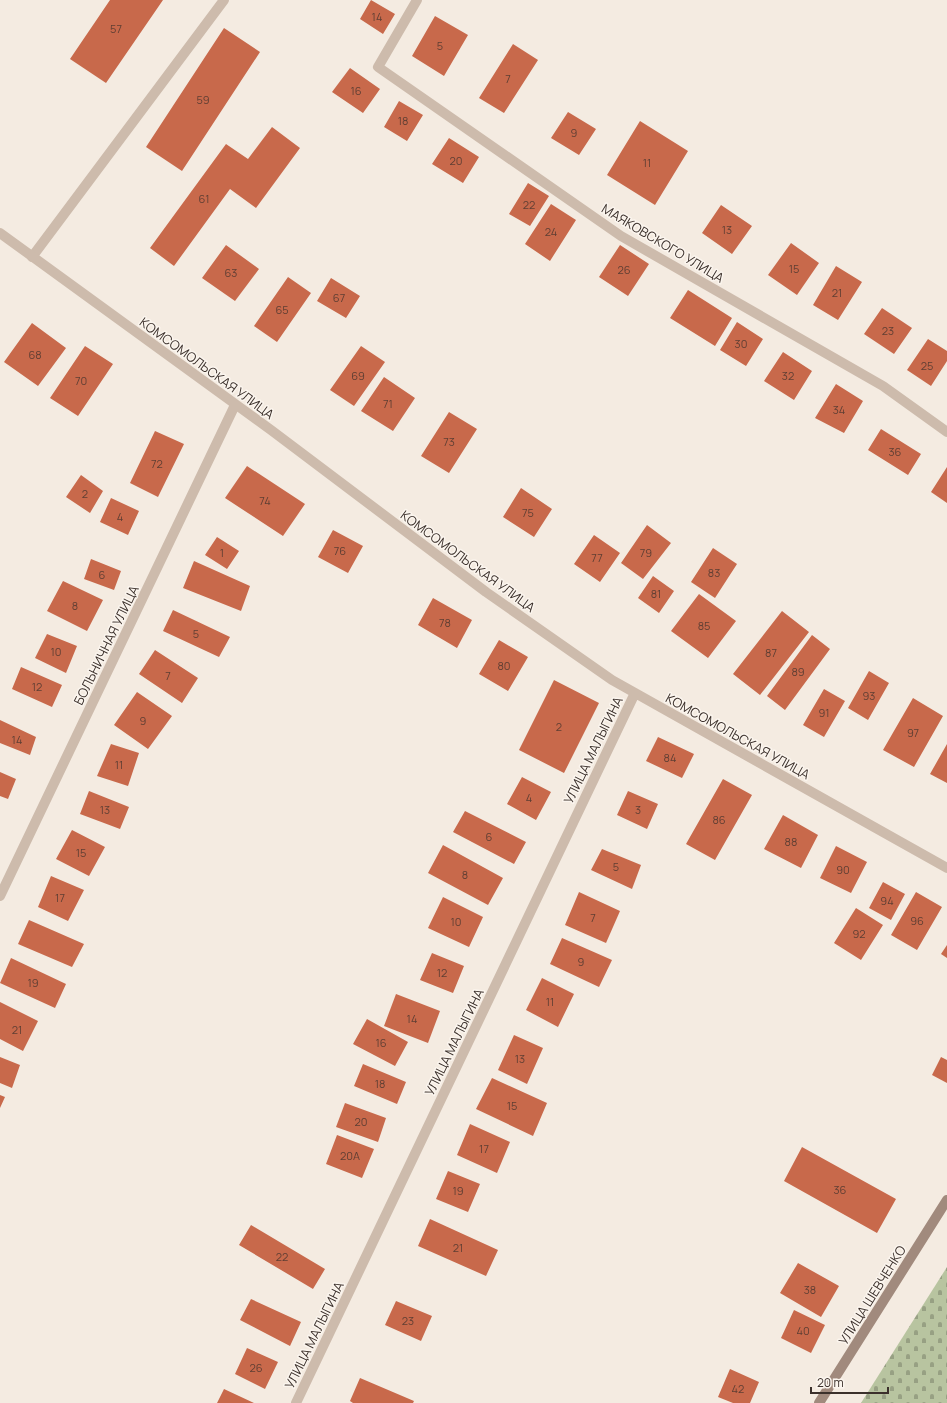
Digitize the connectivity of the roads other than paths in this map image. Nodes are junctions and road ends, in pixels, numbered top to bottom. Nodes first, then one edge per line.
1 (224, 0) edge
2 (417, 0) edge
3 (0, 233) edge
4 (32, 257) junction
5 (235, 405) junction
6 (947, 432) edge
7 (635, 693) junction
8 (947, 868) edge
9 (0, 896) edge
10 (947, 1200) edge
11 (296, 1403) edge
12 (819, 1403) edge

1 - 4 street
2 - 6 street, МАЯКОВСКОГО УЛИЦА
3 - 4 street, КОМСОМОЛЬСКАЯ УЛИЦА
4 - 5 street, КОМСОМОЛЬСКАЯ УЛИЦА
5 - 7 street, КОМСОМОЛЬСКАЯ УЛИЦА
5 - 9 street, БОЛЬНИЧНАЯ УЛИЦА
7 - 8 street, КОМСОМОЛЬСКАЯ УЛИЦА
7 - 11 street, УЛИЦА МАЛЫГИНА
10 - 12 street, УЛИЦА ШЕВЧЕНКО

